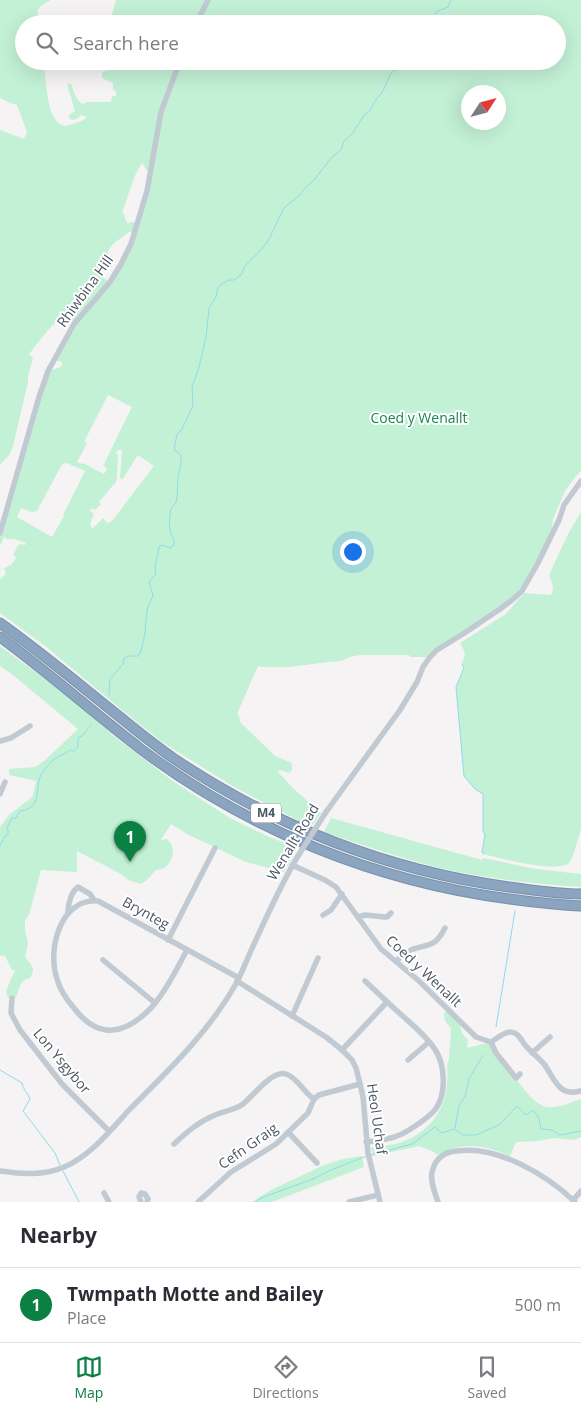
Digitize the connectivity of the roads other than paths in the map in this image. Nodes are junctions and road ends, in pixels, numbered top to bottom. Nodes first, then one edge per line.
1 (208, 0) edge
2 (200, 15) edge
3 (177, 70) edge
4 (581, 480) edge
5 (0, 533) edge
6 (0, 623) edge
7 (0, 637) edge
8 (30, 726) dead end
9 (0, 741) edge
10 (5, 782) dead end
11 (0, 794) edge
12 (215, 848) dead end
13 (292, 865) junction
14 (342, 894) junction
15 (581, 894) edge
16 (94, 900) junction
17 (581, 906) edge
18 (68, 912) junction
19 (391, 913) dead end
20 (323, 915) dead end
21 (358, 917) junction
22 (445, 928) dead end
23 (168, 940) junction
24 (416, 940) dead end
25 (417, 949) junction
26 (187, 950) junction
27 (318, 958) dead end
28 (103, 960) dead end
29 (396, 961) junction
30 (238, 979) junction
31 (365, 981) dead end
32 (12, 998) dead end
33 (388, 1002) junction
34 (155, 1003) junction
35 (292, 1016) junction
36 (550, 1037) dead end
37 (429, 1042) junction
38 (490, 1042) junction
39 (342, 1050) junction
40 (532, 1053) junction
41 (408, 1060) dead end
42 (520, 1074) dead end
43 (360, 1084) junction
44 (581, 1091) edge
45 (314, 1099) junction
46 (109, 1131) junction
47 (288, 1132) junction
48 (366, 1142) junction
49 (174, 1144) dead end
50 (317, 1163) dead end
51 (0, 1171) edge
52 (581, 1191) edge
53 (104, 1193) dead end
54 (378, 1195) junction
55 (574, 1201) edge
56 (109, 1202) edge
57 (141, 1202) edge
58 (147, 1202) edge
59 (198, 1202) edge
60 (349, 1202) edge
61 (380, 1202) edge
62 (438, 1202) edge

1 - 2 street
3 - 5 street, Rhiwbina Hill
4 - 13 street, Wenallt Road, bridge
6 - 15 highway, M4
7 - 17 highway, M4
8 - 9 street
10 - 11 street
12 - 23 street
13 - 14 street, Coed y Wenallt
13 - 30 street, Wenallt Road
14 - 20 street
14 - 21 street, Coed y Wenallt
16 - 18 street
16 - 18 street, Brynteg
16 - 23 street, Brynteg
18 - 34 street, Brynteg
19 - 21 street
21 - 29 street, Coed y Wenallt
22 - 25 street
23 - 26 street, Brynteg
24 - 25 street
25 - 29 street
26 - 30 street, Brynteg
26 - 34 street, Brynteg
27 - 35 street
28 - 34 street
29 - 38 street, Coed y Wenallt
30 - 35 street, Heol Uchaf
30 - 46 street, Wenallt Road
31 - 33 street
32 - 46 street, Lon Ysgybor
33 - 37 street
33 - 39 street
35 - 39 street, Heol Uchaf
36 - 40 street
37 - 41 street
37 - 48 street
38 - 40 street
38 - 42 street
39 - 43 street, Heol Uchaf
40 - 44 street
43 - 45 street
43 - 48 street, Heol Uchaf
45 - 47 street, Cefn Graig
45 - 49 street
46 - 51 street, Wenallt Road
47 - 50 street
47 - 59 street, Cefn Graig
48 - 54 street, Heol Uchaf
52 - 55 street
53 - 56 street
54 - 60 street
54 - 61 street, Heol Uchaf
55 - 62 street
57 - 58 street

